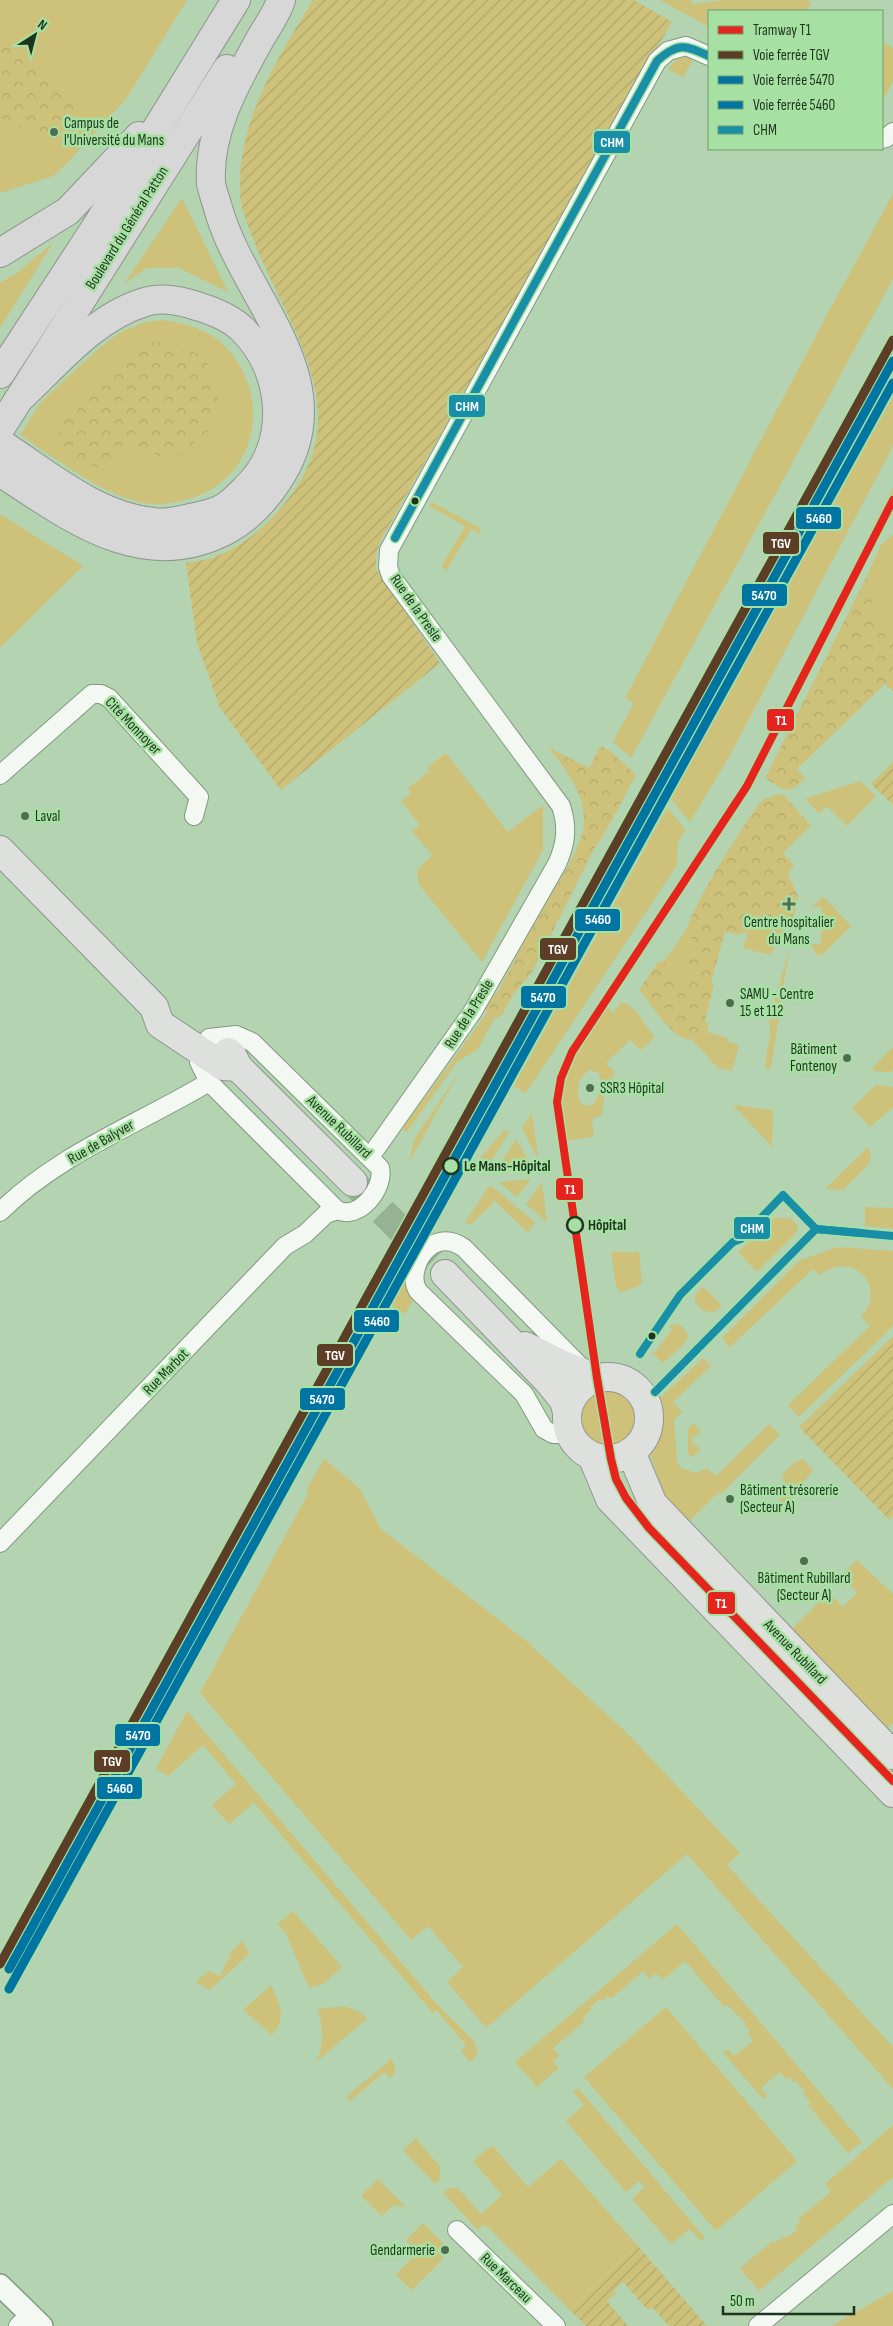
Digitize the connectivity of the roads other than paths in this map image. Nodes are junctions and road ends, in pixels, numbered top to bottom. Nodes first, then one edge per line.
1 (236, 0) edge
2 (268, 0) edge
3 (280, 0) edge
4 (708, 56) edge
5 (181, 91) junction
6 (0, 253) edge
7 (0, 374) edge
8 (18, 400) junction
9 (0, 429) edge
10 (0, 443) edge
11 (18, 474) edge
12 (0, 775) edge
13 (194, 816) dead end
14 (0, 850) edge
15 (204, 1044) junction
16 (209, 1082) junction
17 (370, 1157) junction
18 (353, 1182) tunnel mouth
19 (337, 1210) junction
20 (0, 1212) edge
21 (444, 1274) tunnel mouth
22 (500, 1330) junction
23 (593, 1376) junction
24 (569, 1423) junction
25 (631, 1452) junction
26 (592, 1456) junction
27 (0, 1543) edge
28 (893, 1755) edge
29 (893, 1793) edge
30 (893, 2214) edge
31 (457, 2230) dead end
32 (0, 2285) edge
33 (30, 2322) edge
34 (556, 2326) edge
35 (758, 2326) edge

1 - 5 highway, Boulevard du Général Patton
2 - 8 highway, Boulevard du Général Patton
3 - 11 highway
4 - 17 street, Rue de la Presle
5 - 6 highway
5 - 7 highway, Boulevard du Général Patton
8 - 9 highway, Boulevard du Général Patton
8 - 11 highway
10 - 11 highway
12 - 13 street, Cité Monnoyer
14 - 15 main road, Avenue Rubillard
15 - 16 street
15 - 17 street, Avenue Rubillard
15 - 18 main road, Avenue Rubillard
16 - 19 street
16 - 20 street, Rue de Balyver
17 - 19 street, Avenue Rubillard
19 - 27 street, Rue Marbot
21 - 22 main road, Avenue Rubillard
22 - 23 main road, Avenue Rubillard
22 - 24 main road, Avenue Rubillard
23 - 24 main road
23 - 24 street
23 - 25 main road, Avenue Rubillard
24 - 26 main road, Avenue Rubillard
25 - 26 main road
25 - 28 main road, Avenue Rubillard
26 - 29 main road, Avenue Rubillard
30 - 35 street
31 - 34 street, Rue Marceau
32 - 33 street

